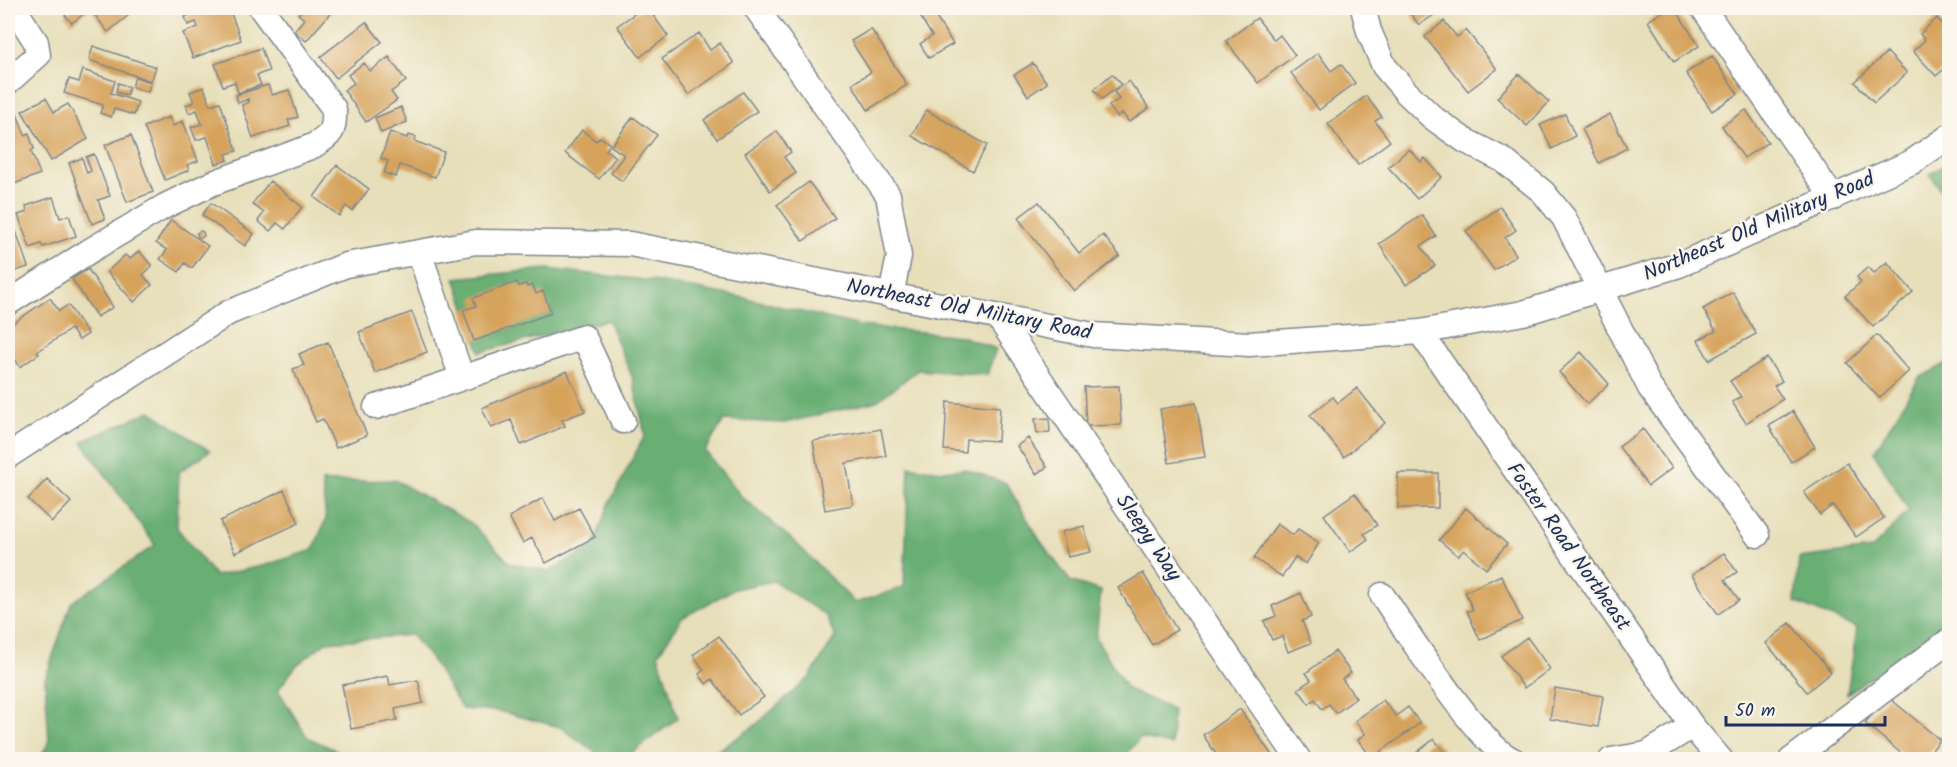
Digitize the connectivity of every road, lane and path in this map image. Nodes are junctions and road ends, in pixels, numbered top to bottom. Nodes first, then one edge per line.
1 (14, 8) edge
2 (261, 8) edge
3 (756, 8) edge
4 (1363, 8) edge
5 (1703, 8) edge
6 (8, 82) edge
7 (1950, 136) edge
8 (1833, 198) junction
9 (419, 252) junction
10 (1601, 290) junction
11 (891, 296) junction
12 (8, 303) edge
13 (998, 317) junction
14 (1420, 332) junction
15 (462, 378) junction
16 (376, 407) dead end
17 (623, 421) dead end
18 (8, 456) edge
19 (1757, 535) dead end
20 (1382, 595) dead end
21 (1950, 640) edge
22 (1692, 726) junction
23 (1299, 759) edge
24 (1513, 759) edge
25 (1611, 759) edge
26 (1721, 759) edge
27 (1791, 759) edge

1 - 6 street
2 - 12 street
3 - 11 street
4 - 10 street
5 - 8 street
7 - 8 street, Northeast Old Military Road
8 - 10 street, Northeast Old Military Road
9 - 11 street, Northeast Old Military Road
9 - 15 street
9 - 18 street, Northeast Old Military Road
10 - 14 street, Northeast Old Military Road
10 - 19 street
11 - 13 street, Northeast Old Military Road
13 - 14 street, Northeast Old Military Road
13 - 23 street, Sleepy Way
14 - 22 street, Foster Road Northeast
15 - 16 street
15 - 17 street
20 - 24 street
21 - 27 street
22 - 25 street
22 - 26 street, Foster Road Northeast

